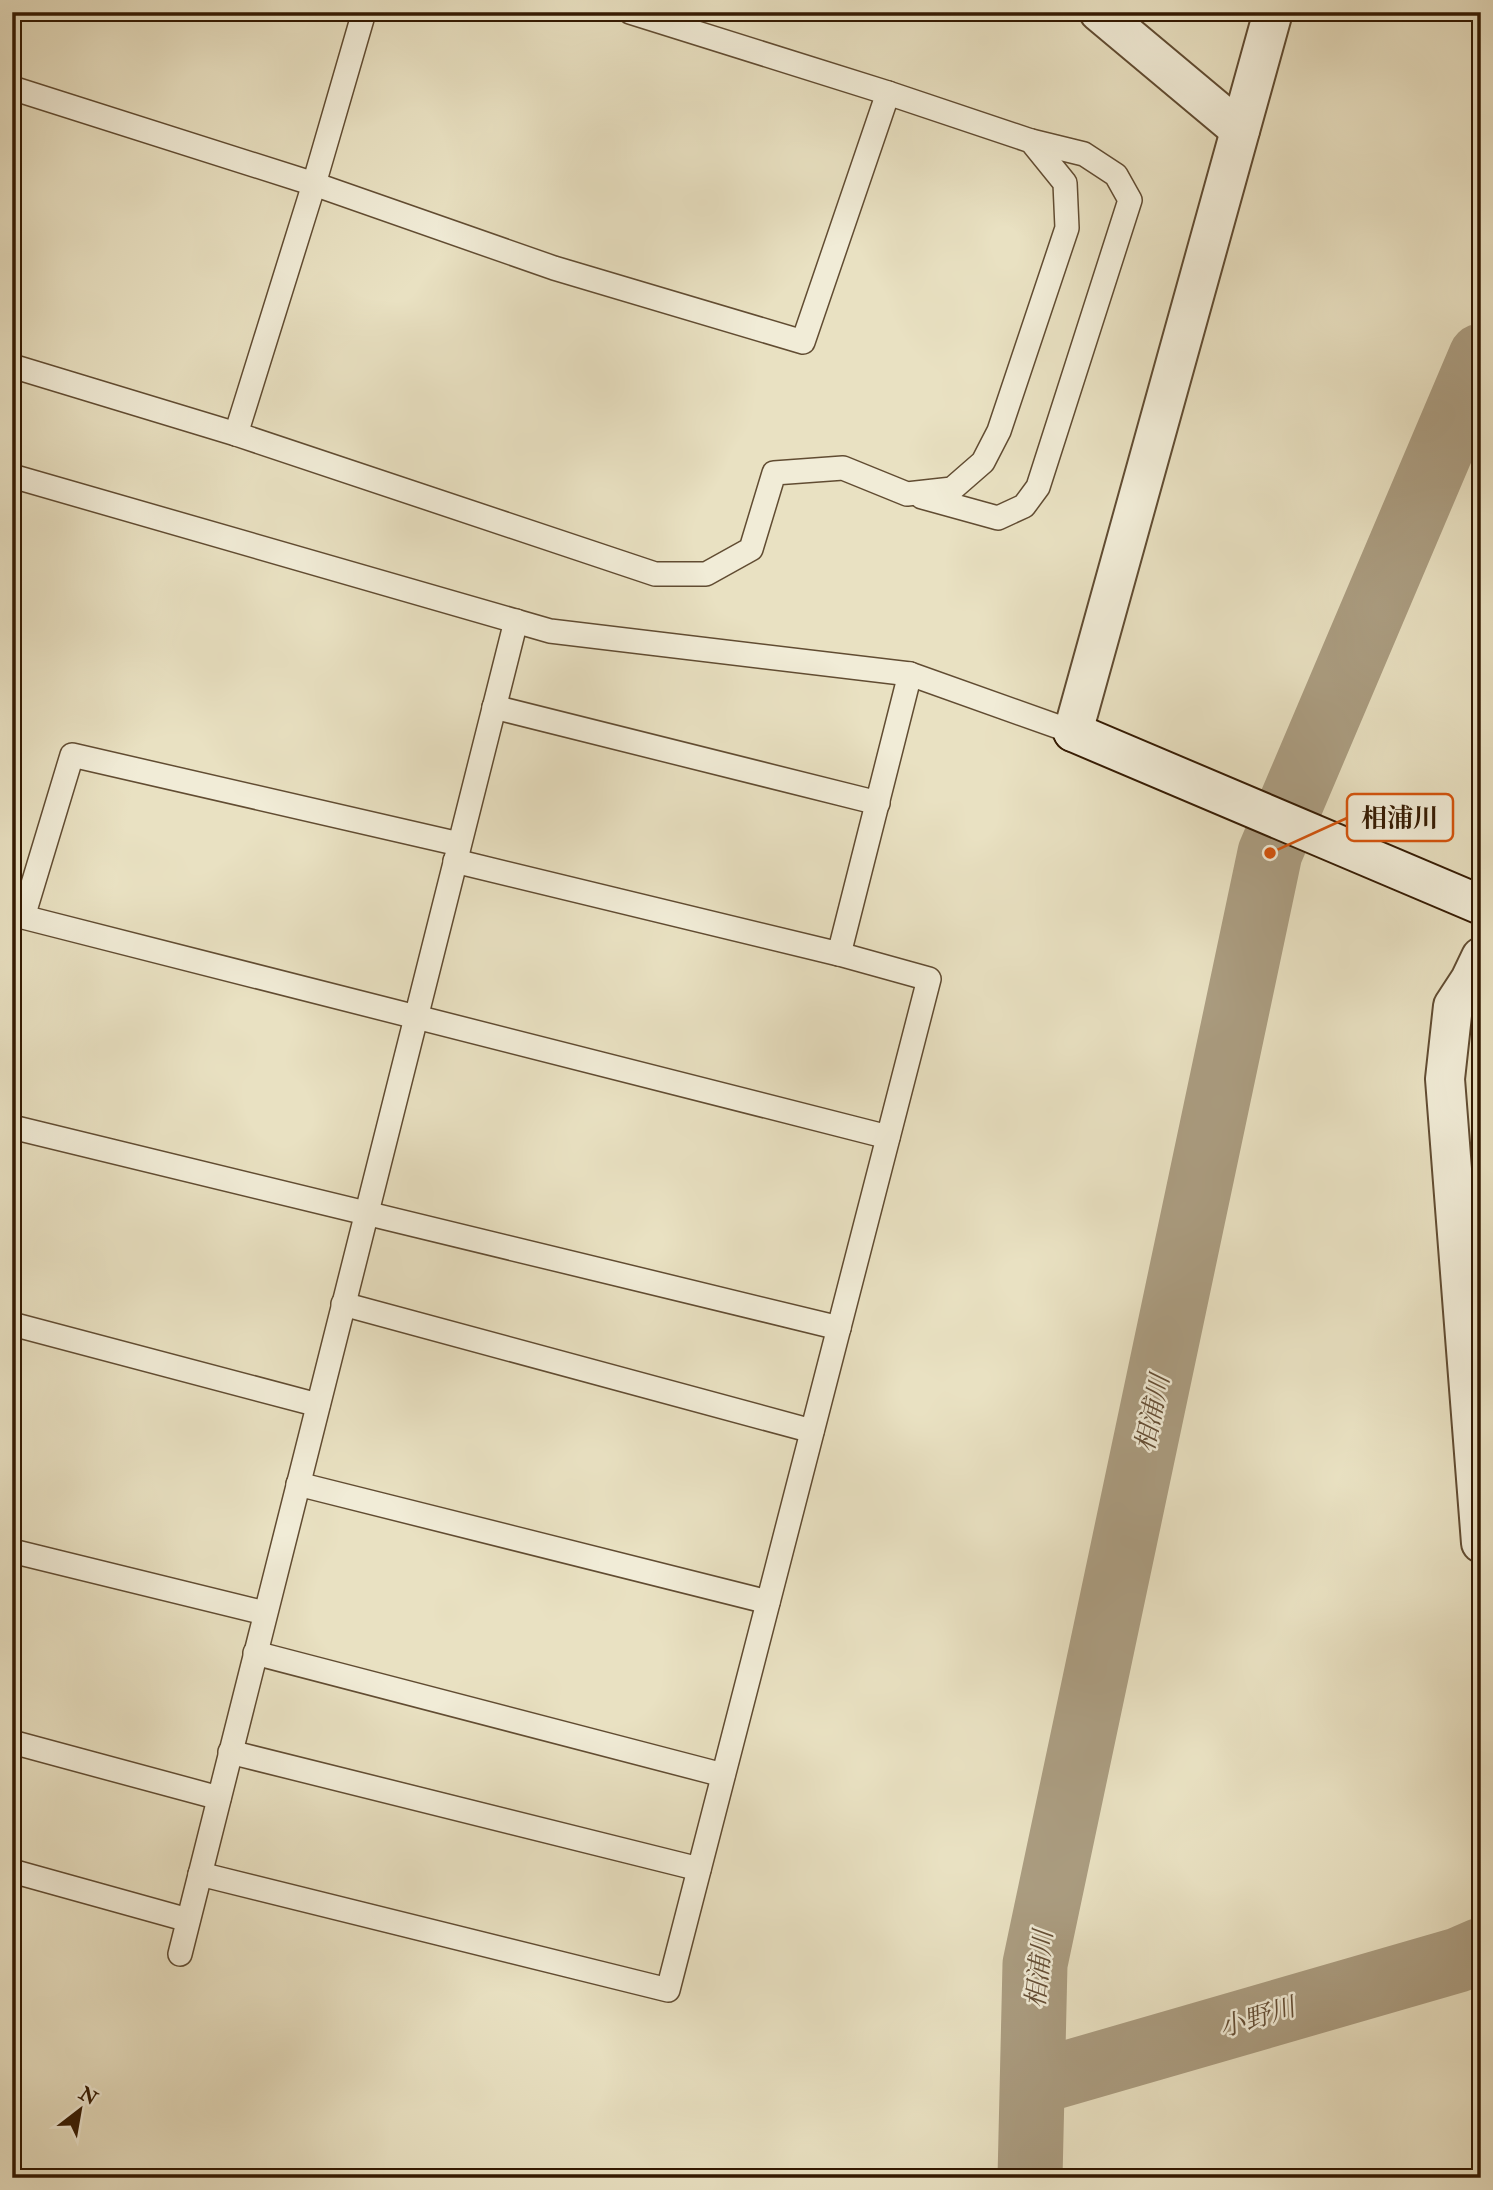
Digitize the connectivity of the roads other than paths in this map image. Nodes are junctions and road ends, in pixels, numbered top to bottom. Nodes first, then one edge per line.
1 (363, 12) edge
2 (630, 12) edge
3 (1099, 12) edge
4 (1273, 12) edge
5 (12, 88) edge
6 (888, 93) junction
7 (1240, 130) junction
8 (1031, 141) junction
9 (314, 184) junction
10 (12, 366) edge
11 (236, 434) junction
12 (12, 476) edge
13 (907, 494) junction
14 (516, 621) junction
15 (910, 674) junction
16 (494, 707) junction
17 (1073, 732) junction
18 (878, 803) junction
19 (457, 853) junction
20 (1480, 905) edge
21 (839, 954) junction
22 (1481, 957) edge
23 (415, 1017) junction
24 (12, 1127) edge
25 (888, 1138) junction
26 (366, 1213) junction
27 (343, 1304) junction
28 (12, 1324) edge
29 (839, 1328) junction
30 (318, 1405) junction
31 (812, 1431) junction
32 (298, 1484) junction
33 (1481, 1544) edge
34 (12, 1551) edge
35 (768, 1602) junction
36 (265, 1613) junction
37 (255, 1653) junction
38 (12, 1742) edge
39 (230, 1752) junction
40 (723, 1775) junction
41 (219, 1798) junction
42 (699, 1869) junction
43 (12, 1871) edge
44 (200, 1874) junction
45 (188, 1920) junction
46 (180, 1954) dead end

1 - 9 lane
2 - 6 lane
3 - 7 street
4 - 7 street
5 - 9 lane
6 - 8 lane
6 - 9 lane
7 - 17 street
8 - 13 lane
8 - 13 lane
9 - 11 lane
10 - 11 lane
11 - 13 lane
12 - 14 lane
14 - 15 lane
14 - 16 lane
15 - 17 lane
15 - 18 lane
16 - 18 lane
16 - 19 lane
17 - 20 street
18 - 21 lane
19 - 21 lane
19 - 23 lane
19 - 23 lane
21 - 25 lane
22 - 33 street
23 - 25 lane
23 - 26 lane
24 - 26 lane
25 - 29 lane
26 - 27 lane
26 - 29 lane
27 - 30 lane
27 - 31 lane
28 - 30 lane
29 - 31 lane
30 - 32 lane
31 - 35 lane
32 - 35 lane
32 - 36 lane
34 - 36 lane
35 - 40 lane
36 - 37 lane
37 - 39 lane
37 - 40 lane
38 - 41 lane
39 - 41 lane
39 - 42 lane
40 - 42 lane
41 - 44 lane
42 - 44 lane
43 - 45 lane
44 - 45 lane
45 - 46 lane

